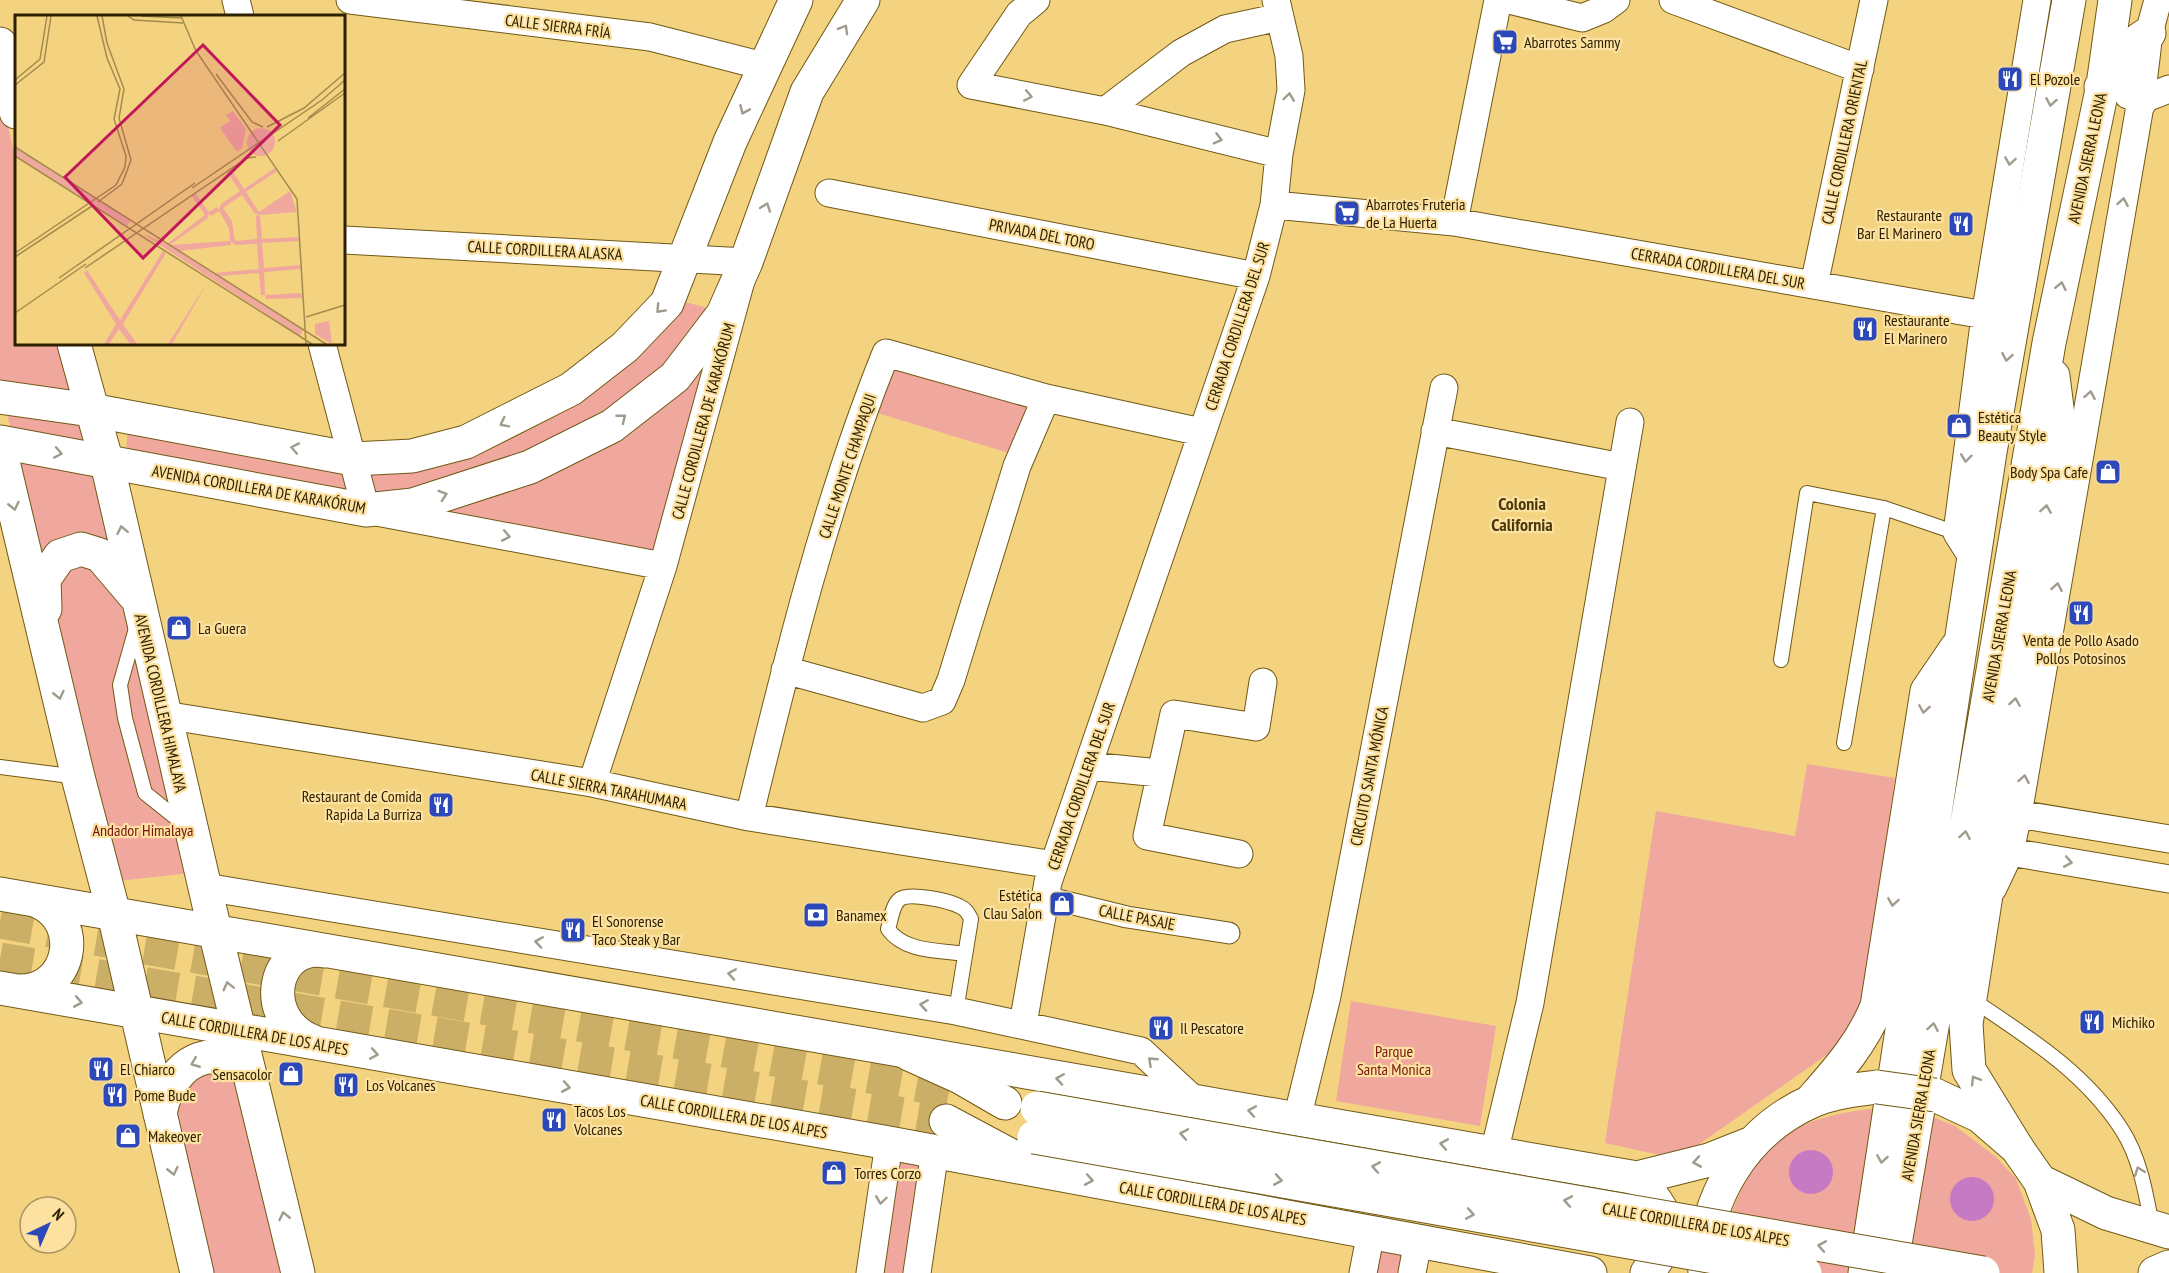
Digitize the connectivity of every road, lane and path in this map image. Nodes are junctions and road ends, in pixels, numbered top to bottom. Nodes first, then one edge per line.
1 (236, 0) edge
2 (350, 0) edge
3 (796, 0) edge
4 (863, 0) edge
5 (1036, 0) edge
6 (1498, 0) edge
7 (1509, 0) edge
8 (1616, 0) edge
9 (1673, 0) edge
10 (1874, 0) edge
11 (2037, 0) edge
12 (2069, 0) edge
13 (2096, 0) edge
14 (2115, 0) edge
15 (2158, 0) edge
16 (1278, 9) edge
17 (240, 15) edge
18 (2159, 30) edge
19 (0, 44) edge
20 (2110, 62) junction
21 (763, 66) junction
22 (1860, 69) junction
23 (2155, 94) edge
24 (15, 108) edge
25 (1105, 111) junction
26 (1279, 154) junction
27 (2039, 183) junction
28 (829, 193) dead end
29 (1274, 205) junction
30 (1454, 222) junction
31 (345, 240) edge
32 (686, 258) junction
33 (746, 262) junction
34 (1256, 276) junction
35 (1814, 285) junction
36 (1999, 318) junction
37 (2049, 343) junction
38 (74, 345) edge
39 (322, 345) edge
40 (1444, 388) dead end
41 (0, 397) edge
42 (1046, 398) junction
43 (91, 410) junction
44 (1630, 422) dead end
45 (1436, 431) junction
46 (1201, 432) junction
47 (0, 442) edge
48 (0, 449) edge
49 (353, 459) junction
50 (107, 463) junction
51 (1622, 467) junction
52 (1884, 508) junction
53 (366, 510) junction
54 (1965, 546) junction
55 (663, 566) junction
56 (138, 606) junction
57 (1961, 641) junction
58 (47, 647) junction
59 (1781, 660) dead end
60 (785, 670) junction
61 (1263, 682) dead end
62 (164, 715) junction
63 (1844, 743) dead end
64 (1089, 766) junction
65 (0, 767) edge
66 (1159, 773) junction
67 (78, 777) junction
68 (592, 783) junction
69 (2018, 814) junction
70 (749, 817) junction
71 (191, 830) junction
72 (2169, 839) edge
73 (2010, 852) junction
74 (1239, 854) dead end
75 (1054, 866) junction
76 (2169, 879) edge
77 (220, 890) junction
78 (0, 894) edge
79 (1045, 897) junction
80 (37, 901) junction
81 (114, 914) junction
82 (1981, 914) junction
83 (215, 932) junction
84 (1229, 933) dead end
85 (327, 951) junction
86 (964, 954) junction
87 (5, 992) edge
88 (1969, 997) junction
89 (956, 1011) junction
90 (136, 1012) junction
91 (1023, 1024) junction
92 (239, 1030) junction
93 (323, 1046) junction
94 (909, 1054) junction
95 (249, 1072) junction
96 (1195, 1101) junction
97 (1810, 1102) junction
98 (1005, 1103) junction
99 (948, 1106) junction
100 (160, 1114) junction
101 (1297, 1119) junction
102 (1035, 1122) junction
103 (889, 1143) junction
104 (1752, 1143) junction
105 (2017, 1148) junction
106 (934, 1151) junction
107 (1494, 1153) junction
108 (1038, 1170) junction
109 (1637, 1178) junction
110 (2040, 1181) junction
111 (2161, 1230) edge
112 (1371, 1232) junction
113 (1418, 1241) junction
114 (1452, 1247) junction
115 (2169, 1267) edge
116 (196, 1273) edge
117 (298, 1273) edge
118 (870, 1273) edge
119 (916, 1273) edge
120 (1363, 1273) edge
121 (1412, 1273) edge
122 (1507, 1273) edge
123 (1590, 1273) edge
124 (1647, 1273) edge
125 (1705, 1273) edge
126 (1805, 1273) edge
127 (1865, 1273) edge
128 (1890, 1273) edge
129 (1983, 1273) edge
130 (2061, 1273) edge
131 (2155, 1273) edge

1 - 17 street
2 - 21 street, CALLE SIERRA FRÍA
3 - 21 main road
33 -> 4 main road, CALLE CORDILLERA DE KARAKÓRUM
5 -> 25 street
6 - 30 street
7 - 8 street
9 - 22 street
10 - 22 street, CALLE CORDILLERA ORIENTAL
11 -> 36 street, AVENIDA SIERRA LEONA
12 -> 27 main road, AVENIDA SIERRA LEONA
13 - 20 main road
14 - 20 main road, AVENIDA SIERRA LEONA
15 - 18 street
16 - 25 street
26 -> 16 street
18 - 20 main road
18 - 23 street
19 - 24 main road
20 - 23 main road
20 - 27 main road
37 -> 20 main road, AVENIDA SIERRA LEONA
21 -> 32 main road
22 - 35 street, CALLE CORDILLERA ORIENTAL
69 -> 23 street
25 -> 26 street
26 - 29 street
27 - 36 main road, AVENIDA SIERRA LEONA
28 - 34 street, PRIVADA DEL TORO
29 - 30 street, CERRADA CORDILLERA DEL SUR
29 - 34 street, CERRADA CORDILLERA DEL SUR
30 - 35 street, CERRADA CORDILLERA DEL SUR
31 - 32 street, CALLE CORDILLERA ALASKA
32 - 33 street, CALLE CORDILLERA ALASKA
32 -> 49 main road
53 -> 33 main road, AVENIDA CORDILLERA DE KARAKÓRUM
33 - 55 street, CALLE CORDILLERA DE KARAKÓRUM
34 - 46 street, CERRADA CORDILLERA DEL SUR
35 - 36 street, CERRADA CORDILLERA DEL SUR
36 -> 54 main road, AVENIDA SIERRA LEONA
82 -> 37 main road
128 -> 37 main road, AVENIDA SIERRA LEONA
38 - 43 main road, AVENIDA CORDILLERA HIMALAYA
39 - 49 street
40 - 45 street, CIRCUITO SANTA MÓNICA
41 - 43 main road
42 - 46 street, CALLE MONTE CHAMPAQUI
42 - 60 street
42 - 60 street, CALLE MONTE CHAMPAQUI
49 -> 43 main road
43 - 50 main road, AVENIDA CORDILLERA HIMALAYA
44 - 51 street
45 - 51 street
45 - 101 street, CIRCUITO SANTA MÓNICA
46 - 64 street, CERRADA CORDILLERA DEL SUR
47 -> 50 main road, AVENIDA CORDILLERA DE KARAKÓRUM
48 -> 58 main road
49 - 53 street
50 - 53 main road, AVENIDA CORDILLERA DE KARAKÓRUM
56 -> 50 main road, AVENIDA CORDILLERA HIMALAYA
51 - 107 street
52 - 54 lane
52 - 59 lane
52 - 63 lane
53 -> 55 street
54 - 57 main road, AVENIDA SIERRA LEONA
55 - 68 street, CALLE CORDILLERA DE KARAKÓRUM
56 - 58 main road
56 - 62 main road, AVENIDA CORDILLERA HIMALAYA
56 - 71 lane
57 -> 97 main road
57 -> 127 main road, AVENIDA SIERRA LEONA
58 -> 67 main road
60 - 70 street, CALLE MONTE CHAMPAQUI
61 - 66 street
62 - 68 street, CALLE SIERRA TARAHUMARA
62 - 71 main road, AVENIDA CORDILLERA HIMALAYA
64 - 66 street
64 - 75 street, CERRADA CORDILLERA DEL SUR
65 - 67 lane
66 - 74 street
67 - 81 main road
68 - 70 street, CALLE SIERRA TARAHUMARA
69 - 72 street
69 - 73 street
70 - 75 street, CALLE SIERRA TARAHUMARA
71 - 77 main road, AVENIDA CORDILLERA HIMALAYA
73 -> 76 street
73 - 82 street
75 - 79 street, CERRADA CORDILLERA DEL SUR
77 - 83 main road, AVENIDA CORDILLERA HIMALAYA
89 -> 77 street
78 - 80 main road
79 - 84 street, CALLE PASAJE
79 - 91 street, CERRADA CORDILLERA DEL SUR
80 - 81 main road
80 - 87 main road
81 - 83 main road
81 - 90 main road
82 - 88 main road
83 - 85 main road
92 -> 83 main road, AVENIDA CORDILLERA HIMALAYA
85 - 93 main road
85 - 94 main road
86 - 86 lane
86 - 89 lane
87 -> 90 main road, CALLE CORDILLERA DE LOS ALPES
105 -> 88 main road
111 -> 88 lane
89 - 91 street
90 - 92 main road, CALLE CORDILLERA DE LOS ALPES
90 - 100 main road
96 -> 91 street
92 - 93 main road, CALLE CORDILLERA DE LOS ALPES
92 - 95 main road, AVENIDA CORDILLERA HIMALAYA
93 -> 103 main road, CALLE CORDILLERA DE LOS ALPES
96 -> 94 main road
94 - 98 main road
95 -> 100 main road
117 -> 95 main road, AVENIDA CORDILLERA HIMALAYA
101 -> 96 main road
97 - 104 main road
97 - 105 main road, bridge
98 - 99 main road, CALLE CORDILLERA DE LOS ALPES
98 - 102 main road, CALLE CORDILLERA DE LOS ALPES
99 - 102 main road, CALLE CORDILLERA DE LOS ALPES
99 - 108 main road
100 -> 116 main road
107 -> 101 main road
102 -> 126 main road, CALLE CORDILLERA DE LOS ALPES, bridge
129 -> 102 main road, CALLE CORDILLERA DE LOS ALPES, bridge
103 - 106 main road, CALLE CORDILLERA DE LOS ALPES
103 -> 118 street
104 -> 109 main road
104 - 125 main road
105 - 110 main road
106 - 108 main road, CALLE CORDILLERA DE LOS ALPES
106 - 119 street
107 - 109 main road
108 -> 112 main road, CALLE CORDILLERA DE LOS ALPES
109 - 124 main road
110 - 111 main road
110 - 130 main road
112 - 113 main road, CALLE CORDILLERA DE LOS ALPES
112 - 120 street
113 - 114 main road, CALLE CORDILLERA DE LOS ALPES
113 - 121 street
114 - 122 street, CALLE CORDILLERA DE LOS ALPES
114 - 123 main road, CALLE CORDILLERA DE LOS ALPES
115 - 131 main road

